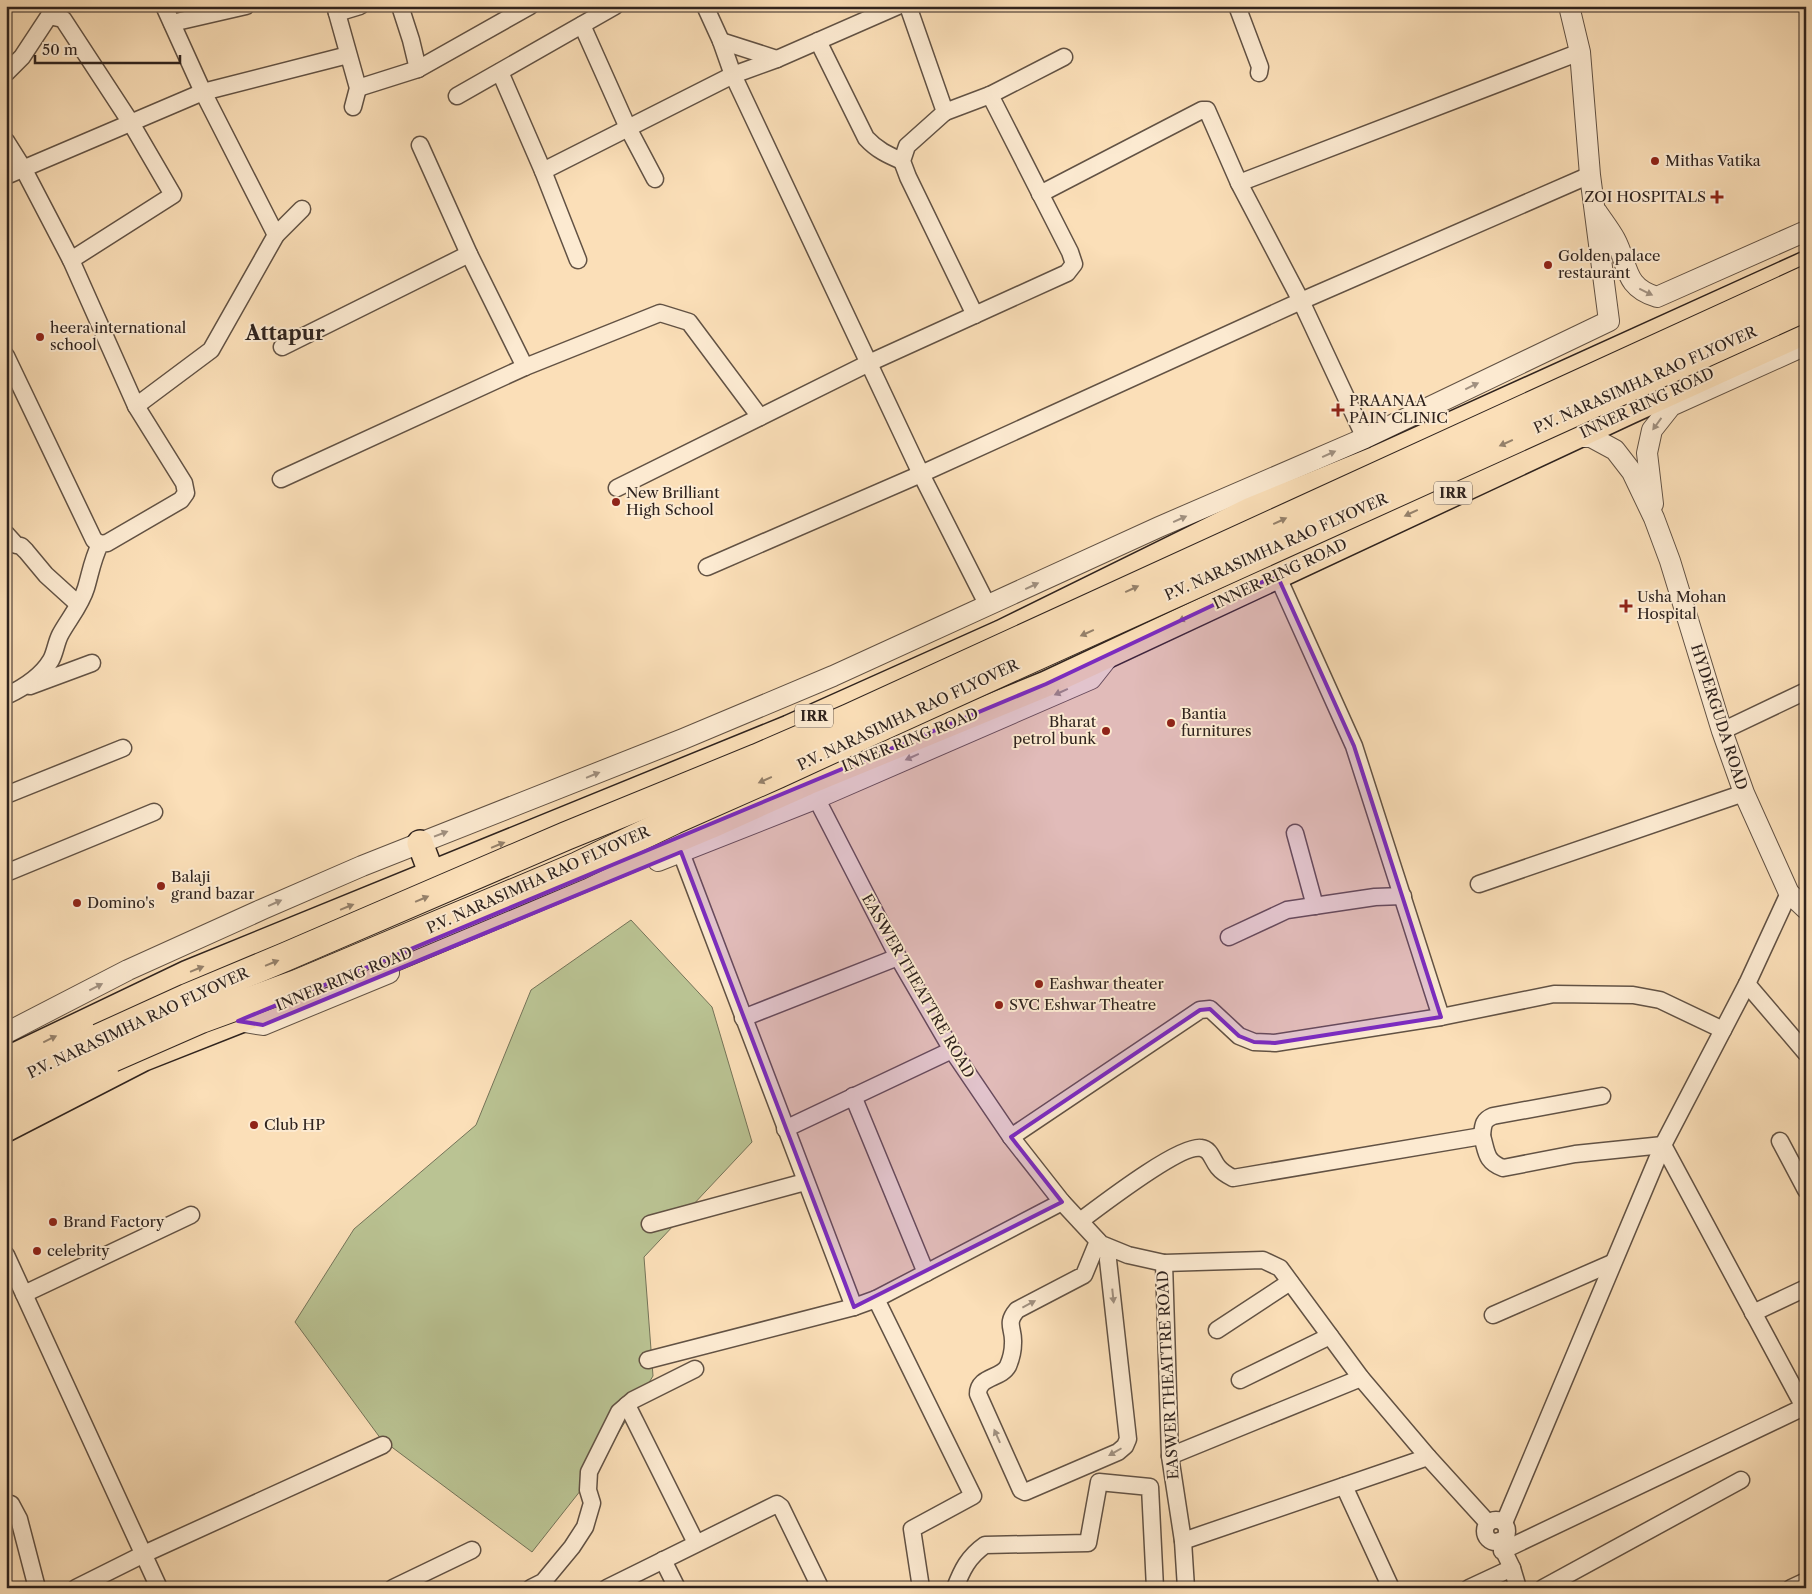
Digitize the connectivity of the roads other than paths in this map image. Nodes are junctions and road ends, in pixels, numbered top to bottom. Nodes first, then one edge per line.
1 (164, 6) edge
2 (246, 6) edge
3 (360, 6) edge
4 (400, 6) edge
5 (530, 6) edge
6 (615, 6) edge
7 (705, 6) edge
8 (898, 6) edge
9 (908, 6) edge
10 (1237, 6) edge
11 (1569, 6) edge
12 (336, 9) edge
13 (172, 23) junction
14 (582, 25) junction
15 (721, 41) junction
16 (818, 41) junction
17 (1580, 52) junction
18 (348, 55) junction
19 (1064, 57) dead end
20 (777, 59) junction
21 (418, 70) junction
22 (500, 72) junction
23 (6, 73) edge
24 (1259, 73) dead end
25 (733, 75) junction
26 (358, 88) junction
27 (203, 92) junction
28 (990, 95) junction
29 (457, 96) dead end
30 (354, 107) dead end
31 (945, 112) junction
32 (131, 123) junction
33 (628, 128) junction
34 (6, 141) edge
35 (420, 145) dead end
36 (902, 161) junction
37 (23, 168) junction
38 (543, 171) junction
39 (6, 176) edge
40 (1590, 176) junction
41 (655, 179) dead end
42 (1239, 183) junction
43 (1040, 194) junction
44 (1594, 208) junction
45 (302, 209) dead end
46 (1806, 231) edge
47 (276, 235) junction
48 (469, 254) junction
49 (71, 260) junction
50 (578, 260) dead end
51 (1806, 264) edge
52 (1806, 280) edge
53 (1301, 301) junction
54 (1806, 307) edge
55 (975, 315) junction
56 (1806, 331) edge
57 (1806, 345) edge
58 (282, 346) dead end
59 (6, 356) edge
60 (869, 363) junction
61 (525, 367) junction
62 (136, 406) junction
63 (760, 417) junction
64 (1574, 437) junction
65 (1365, 438) junction
66 (921, 474) junction
67 (281, 479) dead end
68 (618, 488) dead end
69 (1654, 518) junction
70 (6, 534) edge
71 (100, 544) junction
72 (707, 567) dead end
73 (1277, 575) junction
74 (78, 604) junction
75 (988, 606) junction
76 (92, 663) dead end
77 (1806, 691) edge
78 (14, 692) edge
79 (789, 728) junction
80 (1722, 731) junction
81 (124, 748) dead end
82 (812, 791) junction
83 (1744, 793) junction
84 (6, 795) edge
85 (154, 812) dead end
86 (1295, 833) dead end
87 (420, 843) junction
88 (678, 846) junction
89 (432, 872) junction
90 (6, 873) edge
91 (1479, 884) dead end
92 (1789, 893) junction
93 (1402, 896) junction
94 (1315, 906) junction
95 (1806, 909) edge
96 (1229, 937) dead end
97 (898, 957) junction
98 (1747, 984) junction
99 (1441, 1016) junction
100 (743, 1018) junction
101 (1724, 1030) junction
102 (6, 1033) edge
103 (952, 1050) junction
104 (1806, 1053) edge
105 (6, 1060) edge
106 (6, 1084) edge
107 (853, 1096) junction
108 (1602, 1096) dead end
109 (6, 1114) edge
110 (6, 1129) edge
111 (785, 1129) junction
112 (1482, 1136) junction
113 (1011, 1137) junction
114 (1780, 1140) dead end
115 (1663, 1145) junction
116 (805, 1182) junction
117 (1806, 1190) edge
118 (1062, 1202) junction
119 (191, 1215) dead end
120 (1080, 1221) junction
121 (650, 1224) dead end
122 (1103, 1245) junction
123 (6, 1255) edge
124 (1088, 1264) junction
125 (1164, 1264) junction
126 (1612, 1264) junction
127 (1110, 1272) junction
128 (926, 1273) junction
129 (1290, 1282) junction
130 (1806, 1288) edge
131 (24, 1294) junction
132 (876, 1299) junction
133 (854, 1307) junction
134 (1753, 1313) junction
135 (1493, 1315) dead end
136 (1217, 1330) dead end
137 (1330, 1336) junction
138 (648, 1360) dead end
139 (696, 1369) dead end
140 (1361, 1378) junction
141 (1240, 1380) dead end
142 (628, 1405) junction
143 (1805, 1406) edge
144 (383, 1444) dead end
145 (1170, 1456) junction
146 (1428, 1457) junction
147 (1741, 1480) dead end
148 (1344, 1486) junction
149 (6, 1503) edge
150 (1496, 1523) junction
151 (1183, 1541) junction
152 (696, 1543) junction
153 (1501, 1546) junction
154 (472, 1550) dead end
155 (144, 1554) junction
156 (663, 1560) junction
157 (1512, 1568) junction
158 (1806, 1581) edge
159 (540, 1586) edge
160 (37, 1588) edge
161 (76, 1588) edge
162 (159, 1588) edge
163 (393, 1588) edge
164 (607, 1588) edge
165 (677, 1588) edge
166 (818, 1588) edge
167 (921, 1588) edge
168 (954, 1588) edge
169 (1155, 1588) edge
170 (1186, 1588) edge
171 (1391, 1588) edge
172 (1469, 1588) edge
173 (1518, 1588) edge
174 (1542, 1588) edge
175 (1790, 1588) edge

1 - 13 street
2 - 13 street
3 - 12 street
4 - 21 street
5 - 21 street
6 - 14 street
7 - 15 street
8 - 16 street
9 - 31 street
10 - 24 street
11 - 17 street
12 - 18 street
13 - 27 street
14 - 22 street
14 - 33 street
15 - 20 street
15 - 25 street
16 - 20 street
16 - 36 street
17 - 40 street
17 - 42 street
18 - 26 street
18 - 27 street
19 - 28 street
20 - 25 street
21 - 26 street
22 - 29 street
22 - 38 street
23 - 32 street
25 - 33 street
25 - 60 street
26 - 30 street
27 - 32 street
27 - 47 street
28 - 31 street
28 - 43 street
31 - 36 street
32 - 37 street
32 - 49 street
33 - 38 street
33 - 41 street
34 - 37 street
35 - 48 street
36 - 55 street
37 - 39 street
37 - 49 street
38 - 50 street
40 - 44 street
40 - 53 street
42 - 43 street
42 - 53 street
43 - 55 street
44 -> 46 street
65 -> 44 street
45 - 47 street
47 - 62 street
48 - 58 street
48 - 61 street
49 - 62 street
51 - 79 main road, IRR
106 -> 52 highway, P.V. NARASIMHA RAO FLYOVER, bridge
53 - 65 street
53 - 66 street
54 -> 109 highway, P.V. NARASIMHA RAO FLYOVER, bridge
55 - 60 street
56 - 64 main road, INNER RING ROAD / IRR
57 -> 69 street
59 - 71 street
60 - 63 street
60 - 66 street
61 - 63 street
61 - 67 street
62 - 71 street
63 - 68 street
64 - 69 street, HYDERGUDA ROAD
64 -> 73 main road, INNER RING ROAD / IRR
75 -> 65 street
66 - 72 street
66 - 75 street
69 - 80 street, HYDERGUDA ROAD
70 - 74 street
71 - 74 street
73 -> 82 main road, INNER RING ROAD / IRR
73 - 93 street
74 - 78 street
87 -> 75 street
76 - 78 street
77 - 80 street
79 - 82 street, EASWER THEATTRE ROAD
89 -> 79 main road, IRR
80 - 83 street, HYDERGUDA ROAD
81 - 84 street
82 - 88 main road, INNER RING ROAD / IRR
82 - 97 street, EASWER THEATTRE ROAD
83 - 91 street
83 - 92 street, HYDERGUDA ROAD
85 - 90 street
86 - 94 street
87 - 89 main road
102 -> 87 street
88 - 100 street
88 - 110 main road, INNER RING ROAD / IRR
105 -> 89 main road, IRR
92 - 95 street, HYDERGUDA ROAD
92 - 98 street
93 - 94 street
93 - 99 street
94 - 96 street
97 - 100 street
97 - 103 street, EASWER THEATTRE ROAD
98 - 101 street
98 - 104 street
99 - 101 street
99 - 113 street
100 - 111 street
101 - 115 street
103 - 107 street
103 - 113 street, EASWER THEATTRE ROAD
107 - 111 street
107 - 128 street
108 - 112 street
111 - 116 street
112 - 115 street
112 - 120 street
113 - 118 street, EASWER THEATTRE ROAD
114 - 117 street
115 - 126 street
115 - 134 street
116 - 121 street
116 - 133 street
118 - 120 street, EASWER THEATTRE ROAD
118 - 128 street
119 - 131 street
120 - 122 street, EASWER THEATTRE ROAD
122 - 124 street
122 - 125 street, EASWER THEATTRE ROAD
122 - 127 street
123 - 131 street
124 - 127 street
127 -> 124 street
125 - 129 street
125 - 145 street, EASWER THEATTRE ROAD
126 - 135 street
126 - 150 street
128 - 132 street
129 - 136 street
129 - 137 street
130 - 134 street
131 - 155 street
132 - 133 street
132 - 167 street
133 - 138 street
134 - 143 street
137 - 140 street
137 - 141 street
139 - 142 street
140 - 145 street
140 - 146 street
142 - 152 street
142 - 159 street
143 - 153 street
144 - 155 street
145 - 151 street, EASWER THEATTRE ROAD
146 - 148 street
146 - 150 street
147 - 174 street
148 - 151 street
148 - 171 street
149 - 160 street
150 - 153 street
151 - 170 street, EASWER THEATTRE ROAD
152 - 156 street
152 - 166 street
153 - 157 street
154 - 163 street
155 - 161 street
155 - 162 street
156 - 164 street
156 - 165 street
157 - 172 street
157 - 173 street
158 - 175 street
168 - 169 street

